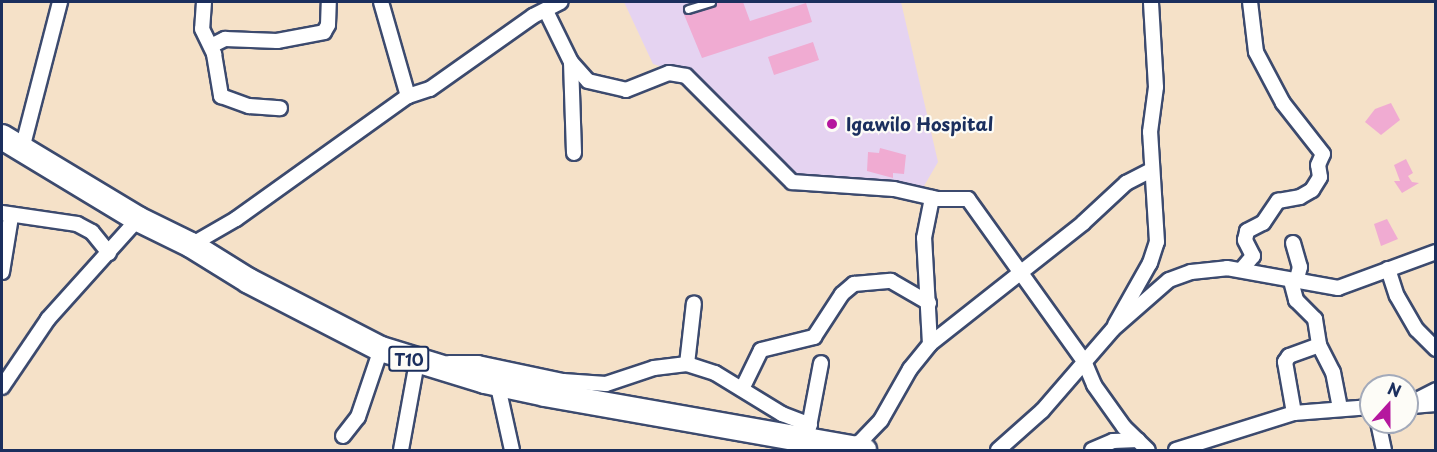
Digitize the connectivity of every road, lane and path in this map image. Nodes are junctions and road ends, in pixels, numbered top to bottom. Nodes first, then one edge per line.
1 (60, 2) edge
2 (204, 2) edge
3 (329, 2) edge
4 (381, 2) edge
5 (561, 2) edge
6 (711, 2) edge
7 (1151, 2) edge
8 (1250, 2) edge
9 (688, 9) dead end
10 (546, 11) junction
11 (211, 46) junction
12 (570, 62) junction
13 (408, 96) junction
14 (280, 108) dead end
15 (2, 137) edge
16 (22, 149) junction
17 (574, 153) dead end
18 (1152, 170) junction
19 (932, 198) junction
20 (6, 214) edge
21 (138, 219) junction
22 (1293, 243) dead end
23 (191, 244) junction
24 (1436, 252) edge
25 (109, 253) junction
26 (1242, 269) junction
27 (1388, 269) junction
28 (1021, 271) junction
29 (2, 272) edge
30 (1294, 281) junction
31 (694, 303) dead end
32 (929, 303) junction
33 (1113, 329) junction
34 (930, 344) junction
35 (1319, 345) junction
36 (1436, 349) edge
37 (381, 350) junction
38 (417, 362) junction
39 (1084, 362) junction
40 (821, 363) dead end
41 (687, 364) junction
42 (497, 382) junction
43 (2, 387) edge
44 (742, 389) junction
45 (1436, 390) edge
46 (1419, 399) edge
47 (1436, 404) edge
48 (1419, 405) edge
49 (1340, 407) junction
50 (1359, 407) edge
51 (1294, 413) junction
52 (808, 433) junction
53 (1381, 434) edge
54 (343, 436) dead end
55 (1143, 445) edge
56 (857, 448) edge
57 (401, 450) edge
58 (512, 450) edge
59 (998, 450) edge
60 (1092, 450) edge
61 (1176, 450) edge
62 (1384, 450) edge

1 - 16 street
2 - 11 street
3 - 11 street
4 - 13 street
5 - 10 street
6 - 9 lane
7 - 18 street
8 - 26 street
10 - 12 street
10 - 13 street
11 - 14 street
12 - 17 street
12 - 19 street
13 - 23 street
15 - 16 highway, T10
16 - 21 highway, T10
18 - 28 street
18 - 33 street
19 - 28 street
19 - 32 street
20 - 25 street
20 - 29 street
21 - 23 highway, T10
21 - 25 street
22 - 30 street
23 - 37 highway, T10
24 - 27 street
25 - 43 street
26 - 30 street
26 - 33 street
27 - 30 street
27 - 36 street
28 - 34 street
28 - 39 street
30 - 35 street
31 - 41 street
32 - 34 street
32 - 44 street
33 - 39 street
34 - 56 street
35 - 49 street
35 - 51 street
37 - 38 highway, T10
37 - 54 street
38 - 41 street
38 - 42 highway, T10
38 - 57 street
39 - 55 street
39 - 59 street
40 - 52 street
41 - 44 street
42 - 52 highway, T10
42 - 58 street
44 - 52 street
45 - 46 street
47 - 48 street
49 - 50 street
49 - 51 street
51 - 61 street
52 - 56 highway, T10
53 - 62 street
55 - 60 street

